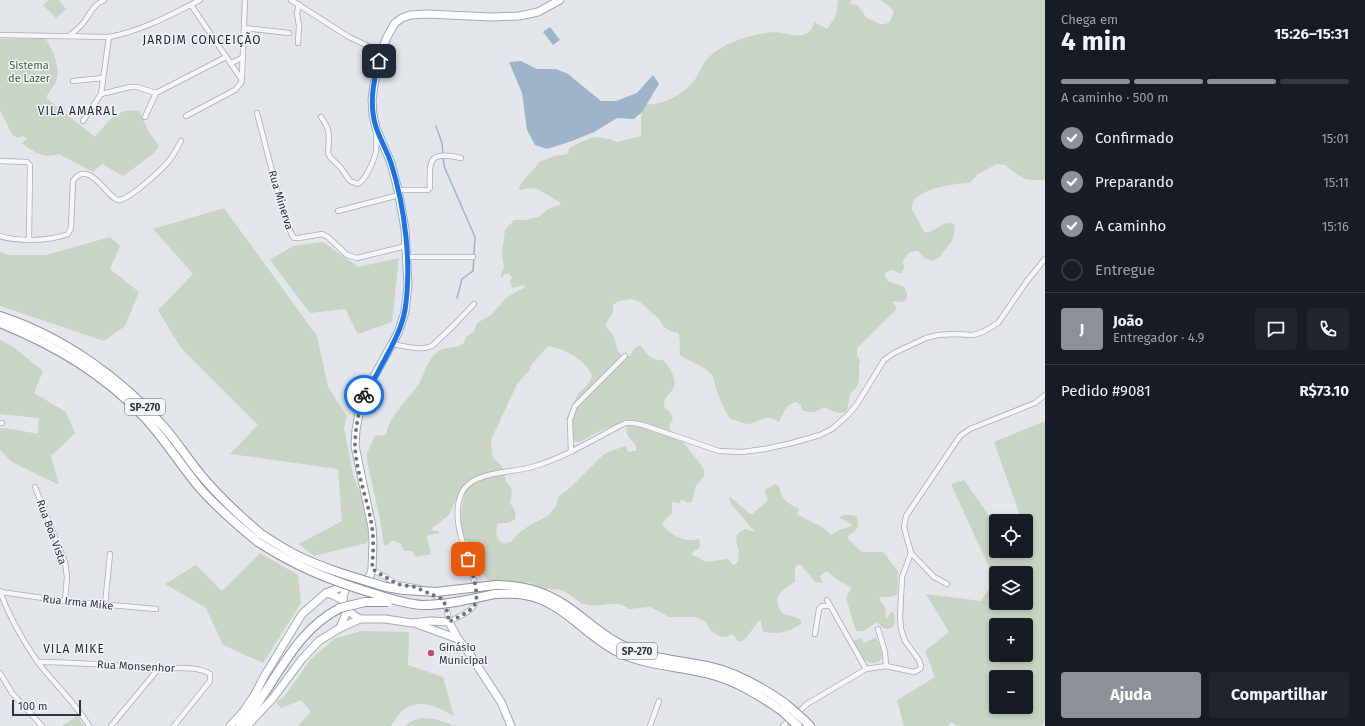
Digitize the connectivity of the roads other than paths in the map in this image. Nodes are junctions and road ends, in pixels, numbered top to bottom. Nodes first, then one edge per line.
1 (104, 0) edge
2 (200, 0) edge
3 (245, 0) edge
4 (291, 0) edge
5 (560, 0) edge
6 (298, 4) junction
7 (191, 5) junction
8 (244, 28) junction
9 (289, 33) dead end
10 (0, 35) edge
11 (69, 36) junction
12 (109, 38) junction
13 (298, 43) dead end
14 (381, 52) junction
15 (226, 57) junction
16 (242, 58) junction
17 (231, 63) junction
18 (103, 78) junction
19 (242, 80) junction
20 (72, 82) dead end
21 (156, 93) junction
22 (101, 94) junction
23 (257, 113) dead end
24 (186, 116) dead end
25 (145, 117) dead end
26 (321, 117) dead end
27 (83, 121) dead end
28 (376, 128) junction
29 (181, 142) dead end
30 (461, 158) dead end
31 (0, 161) edge
32 (398, 193) junction
33 (338, 211) dead end
34 (0, 236) edge
35 (29, 240) junction
36 (406, 246) junction
37 (407, 257) junction
38 (473, 257) dead end
39 (1045, 259) edge
40 (474, 304) dead end
41 (0, 316) edge
42 (0, 323) edge
43 (392, 344) junction
44 (625, 356) dead end
45 (1045, 395) edge
46 (572, 452) junction
47 (36, 487) dead end
48 (259, 538) junction
49 (911, 553) junction
50 (110, 554) dead end
51 (372, 569) junction
52 (349, 584) junction
53 (946, 584) dead end
54 (0, 592) edge
55 (326, 593) junction
56 (827, 600) dead end
57 (65, 602) junction
58 (406, 603) junction
59 (105, 605) junction
60 (343, 606) junction
61 (830, 606) junction
62 (156, 609) dead end
63 (360, 619) junction
64 (449, 622) junction
65 (412, 623) junction
66 (340, 628) junction
67 (878, 629) dead end
68 (815, 634) dead end
69 (458, 639) junction
70 (38, 662) junction
71 (886, 666) junction
72 (160, 668) junction
73 (866, 669) junction
74 (0, 673) edge
75 (659, 701) dead end
76 (784, 708) junction
77 (800, 724) edge
78 (42, 726) edge
79 (89, 726) edge
80 (111, 726) edge
81 (174, 726) edge
82 (230, 726) edge
83 (240, 726) edge
84 (247, 726) edge
85 (511, 726) edge
86 (650, 726) edge
87 (783, 726) edge
88 (810, 726) edge

1 - 11 street
2 - 7 street
3 - 8 street
4 - 6 street
5 - 14 main road
6 - 13 street
6 - 14 street
7 - 12 street
7 - 15 street
8 - 9 street
8 - 16 street
10 - 11 street
11 - 12 street
12 - 18 street
14 - 28 main road
15 - 17 street
15 - 21 street
16 - 17 street
16 - 19 street
17 - 19 street
18 - 20 street
18 - 22 street
19 - 24 street
21 - 22 street
21 - 25 street
22 - 27 street
23 - 36 street, Rua Minerva
26 - 28 street
28 - 32 main road
29 - 35 street
30 - 32 street
31 - 35 street
32 - 33 street
32 - 36 main road
34 - 35 street
36 - 37 main road
37 - 38 street
37 - 43 main road
39 - 46 street
40 - 43 street
41 - 48 highway, SP-270
42 - 48 highway, SP-270
43 - 51 main road
44 - 46 street
45 - 49 street
46 - 64 street
47 - 57 street, Rua Boa Vista
48 - 58 highway, SP-270, bridge
48 - 76 highway, SP-270, bridge
49 - 53 street
49 - 71 street
50 - 59 street
51 - 52 main road
51 - 64 street
52 - 55 main road
52 - 60 main road
54 - 57 street, Rua Irma Mike
54 - 70 street
55 - 60 main road
55 - 82 main road
56 - 61 street
57 - 59 street, Rua Irma Mike
58 - 60 highway, bridge
58 - 76 highway, SP-270, bridge
59 - 62 street, Rua Irma Mike
60 - 63 main road
60 - 66 main road
60 - 83 highway
61 - 68 street
61 - 73 street
63 - 65 main road
63 - 66 main road
64 - 65 main road
64 - 69 main road
65 - 69 main road
66 - 84 main road
67 - 71 street
69 - 85 main road
70 - 72 street, Rua Monsenhor
70 - 79 street
71 - 73 street
72 - 80 street
72 - 81 street, Rua Monsenhor
73 - 87 street
74 - 78 street
75 - 86 street
76 - 77 highway, SP-270, bridge
77 - 88 highway, SP-270

